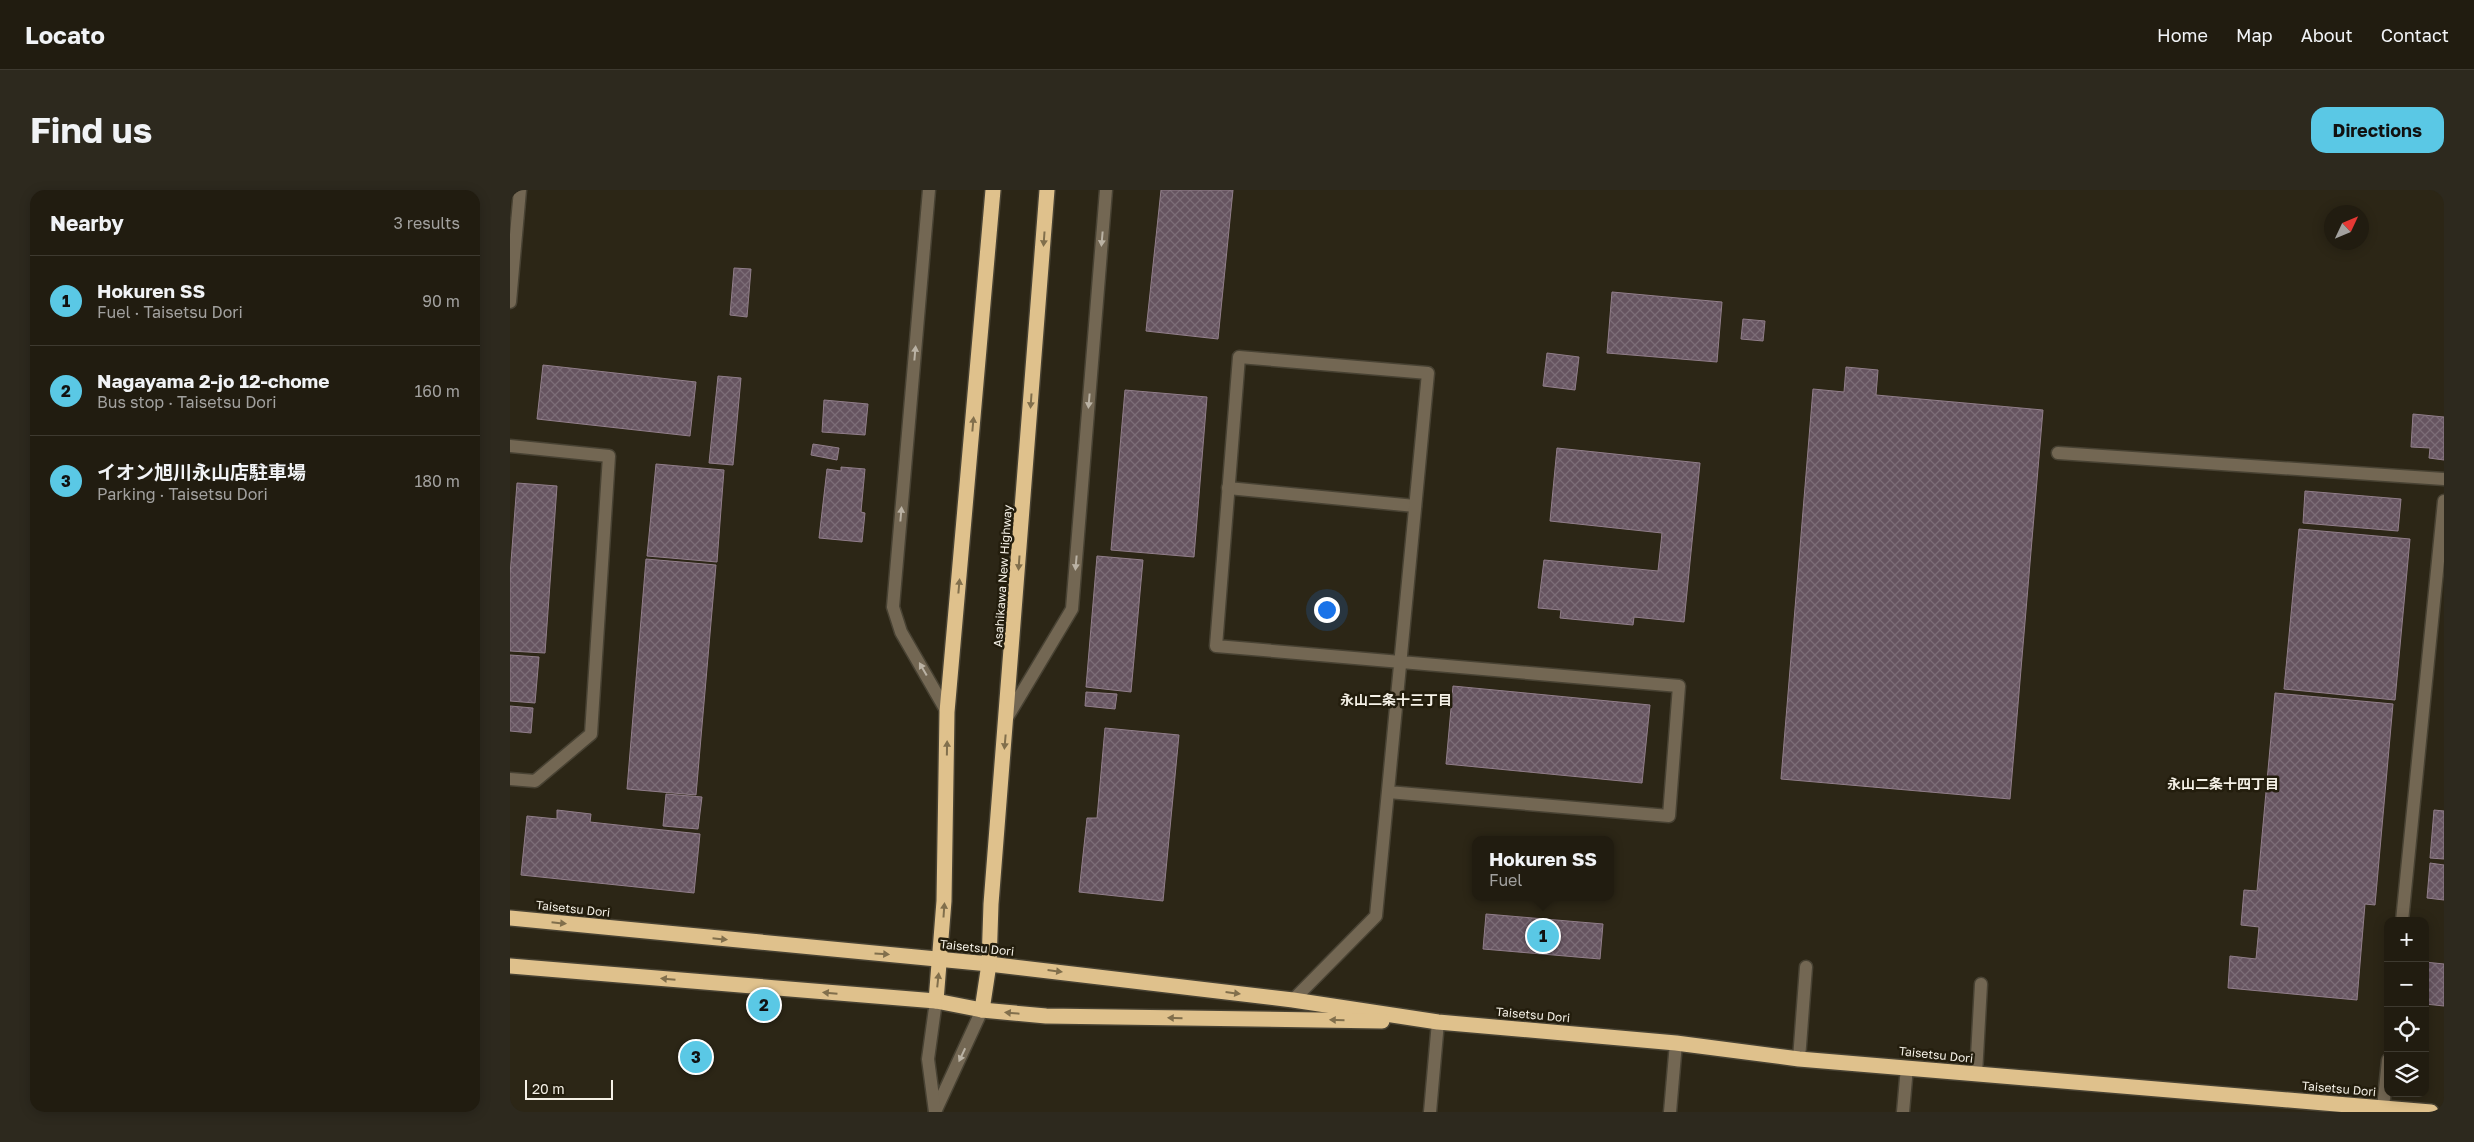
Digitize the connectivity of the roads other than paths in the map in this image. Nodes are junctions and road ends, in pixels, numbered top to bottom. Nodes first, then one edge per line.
1 (520, 190) edge
2 (929, 190) edge
3 (993, 190) edge
4 (1047, 190) edge
5 (1106, 190) edge
6 (514, 209) edge
7 (510, 302) edge
8 (510, 446) edge
9 (2058, 453) dead end
10 (2444, 479) edge
11 (1228, 488) junction
12 (2444, 501) edge
13 (1415, 506) junction
14 (1400, 662) junction
15 (948, 712) junction
16 (1008, 716) junction
17 (510, 779) edge
18 (1388, 792) junction
19 (2402, 917) edge
20 (510, 918) edge
21 (940, 959) junction
22 (989, 964) junction
23 (510, 966) edge
24 (1806, 967) dead end
25 (1981, 984) dead end
26 (1293, 1000) junction
27 (936, 1001) junction
28 (982, 1010) junction
29 (1438, 1022) junction
30 (1676, 1043) junction
31 (1799, 1059) junction
32 (1907, 1067) junction
33 (1976, 1074) junction
34 (2384, 1097) edge
35 (2383, 1108) junction
36 (2399, 1111) edge
37 (935, 1112) edge
38 (1430, 1112) edge
39 (1670, 1112) edge
40 (1903, 1112) edge
41 (2431, 1112) edge

1 - 6 street
15 -> 2 street
15 -> 3 highway
4 -> 16 highway, Asahikawa New Highway
5 -> 16 street
6 - 7 street
8 - 17 street
9 - 10 street
11 - 13 street
11 - 13 street
11 - 14 street
12 - 19 street
13 - 14 street
14 - 18 street
14 - 18 street
21 -> 15 highway
16 -> 22 highway, Asahikawa New Highway
18 - 26 street
20 -> 21 highway, Taisetsu Dori
21 - 22 highway, Taisetsu Dori
27 -> 21 highway
22 -> 26 highway, Taisetsu Dori
22 - 28 highway, Asahikawa New Highway
27 -> 23 highway, Taisetsu Dori
24 - 31 street
25 - 33 street
26 - 29 highway, Taisetsu Dori
27 - 28 highway, Taisetsu Dori
27 - 37 street
29 -> 28 highway, Taisetsu Dori
28 -> 37 street
29 - 30 highway, Taisetsu Dori
29 - 38 street
30 - 31 highway, Taisetsu Dori
30 - 39 street
31 - 32 highway, Taisetsu Dori
32 - 33 highway, Taisetsu Dori
32 - 40 street
33 - 35 highway, Taisetsu Dori
34 - 35 street
35 - 36 highway, Taisetsu Dori
36 - 41 highway, Taisetsu Dori

